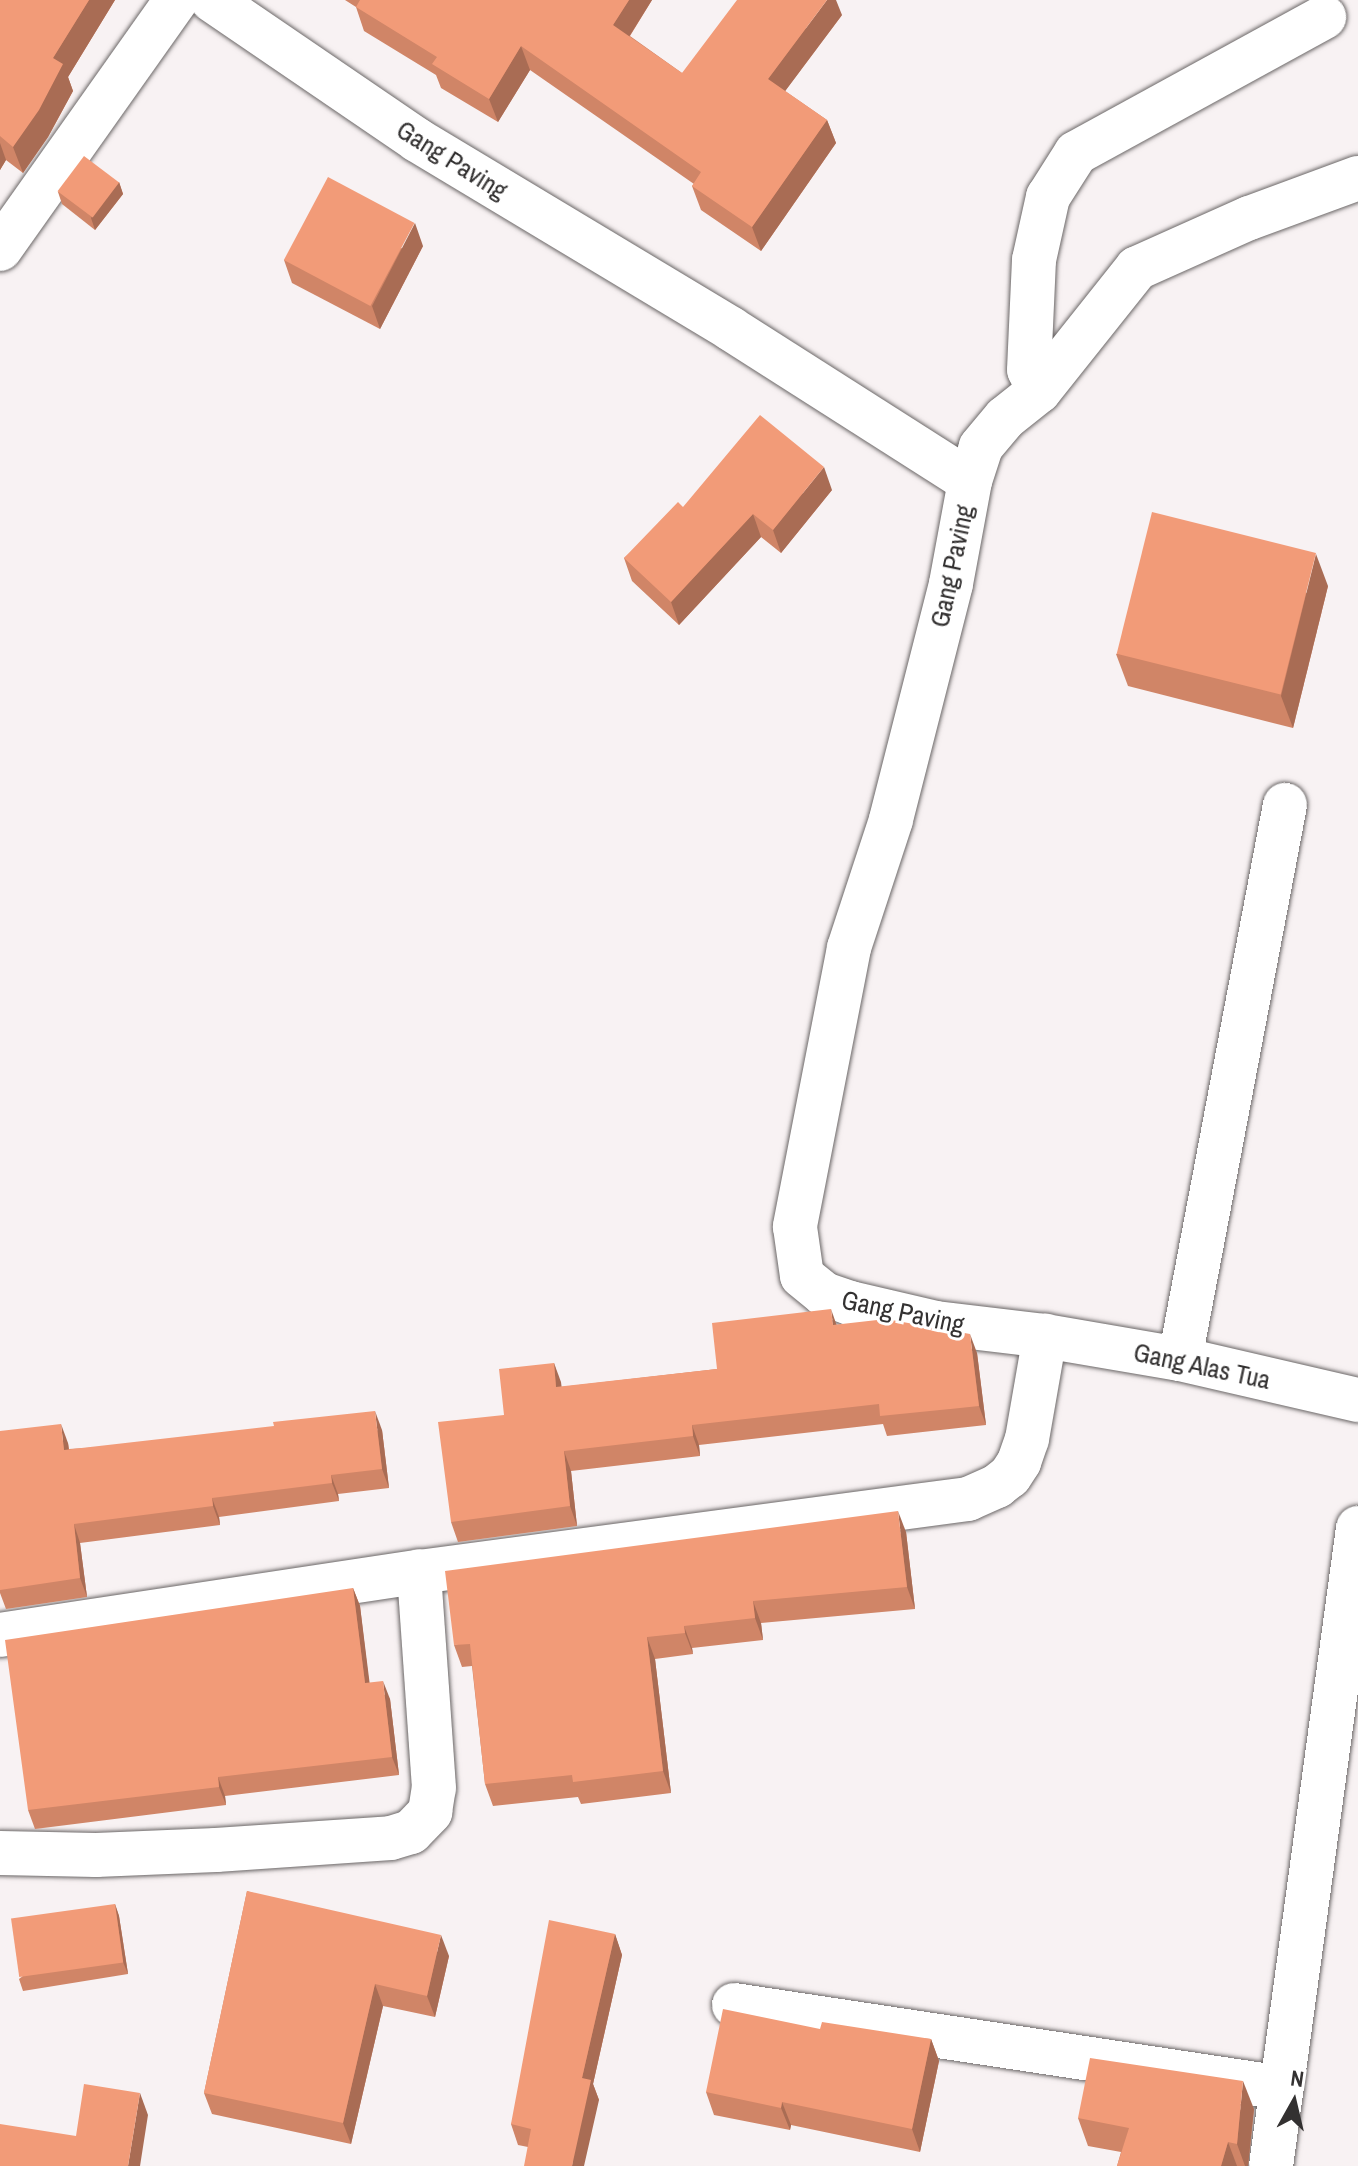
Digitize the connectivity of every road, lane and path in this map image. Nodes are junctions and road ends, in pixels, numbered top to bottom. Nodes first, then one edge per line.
1 (176, 0) edge
2 (212, 0) edge
3 (1324, 17) dead end
4 (1358, 178) edge
5 (0, 249) edge
6 (1039, 391) junction
7 (970, 481) junction
8 (1285, 805) dead end
9 (1045, 1336) junction
10 (1180, 1359) junction
11 (1358, 1400) edge
12 (1358, 1528) edge
13 (419, 1572) junction
14 (0, 1635) edge
15 (0, 1853) edge
16 (734, 2005) dead end
17 (1282, 2088) junction
18 (1271, 2166) edge

1 - 5 street
2 - 7 street, Gang Paving
3 - 6 street
4 - 6 street
6 - 7 street
7 - 9 street, Gang Paving
8 - 10 street
9 - 10 street, Gang Alas Tua
9 - 13 street
10 - 11 street, Gang Alas Tua
12 - 17 street
13 - 14 street
13 - 15 street
16 - 17 street
17 - 18 street

